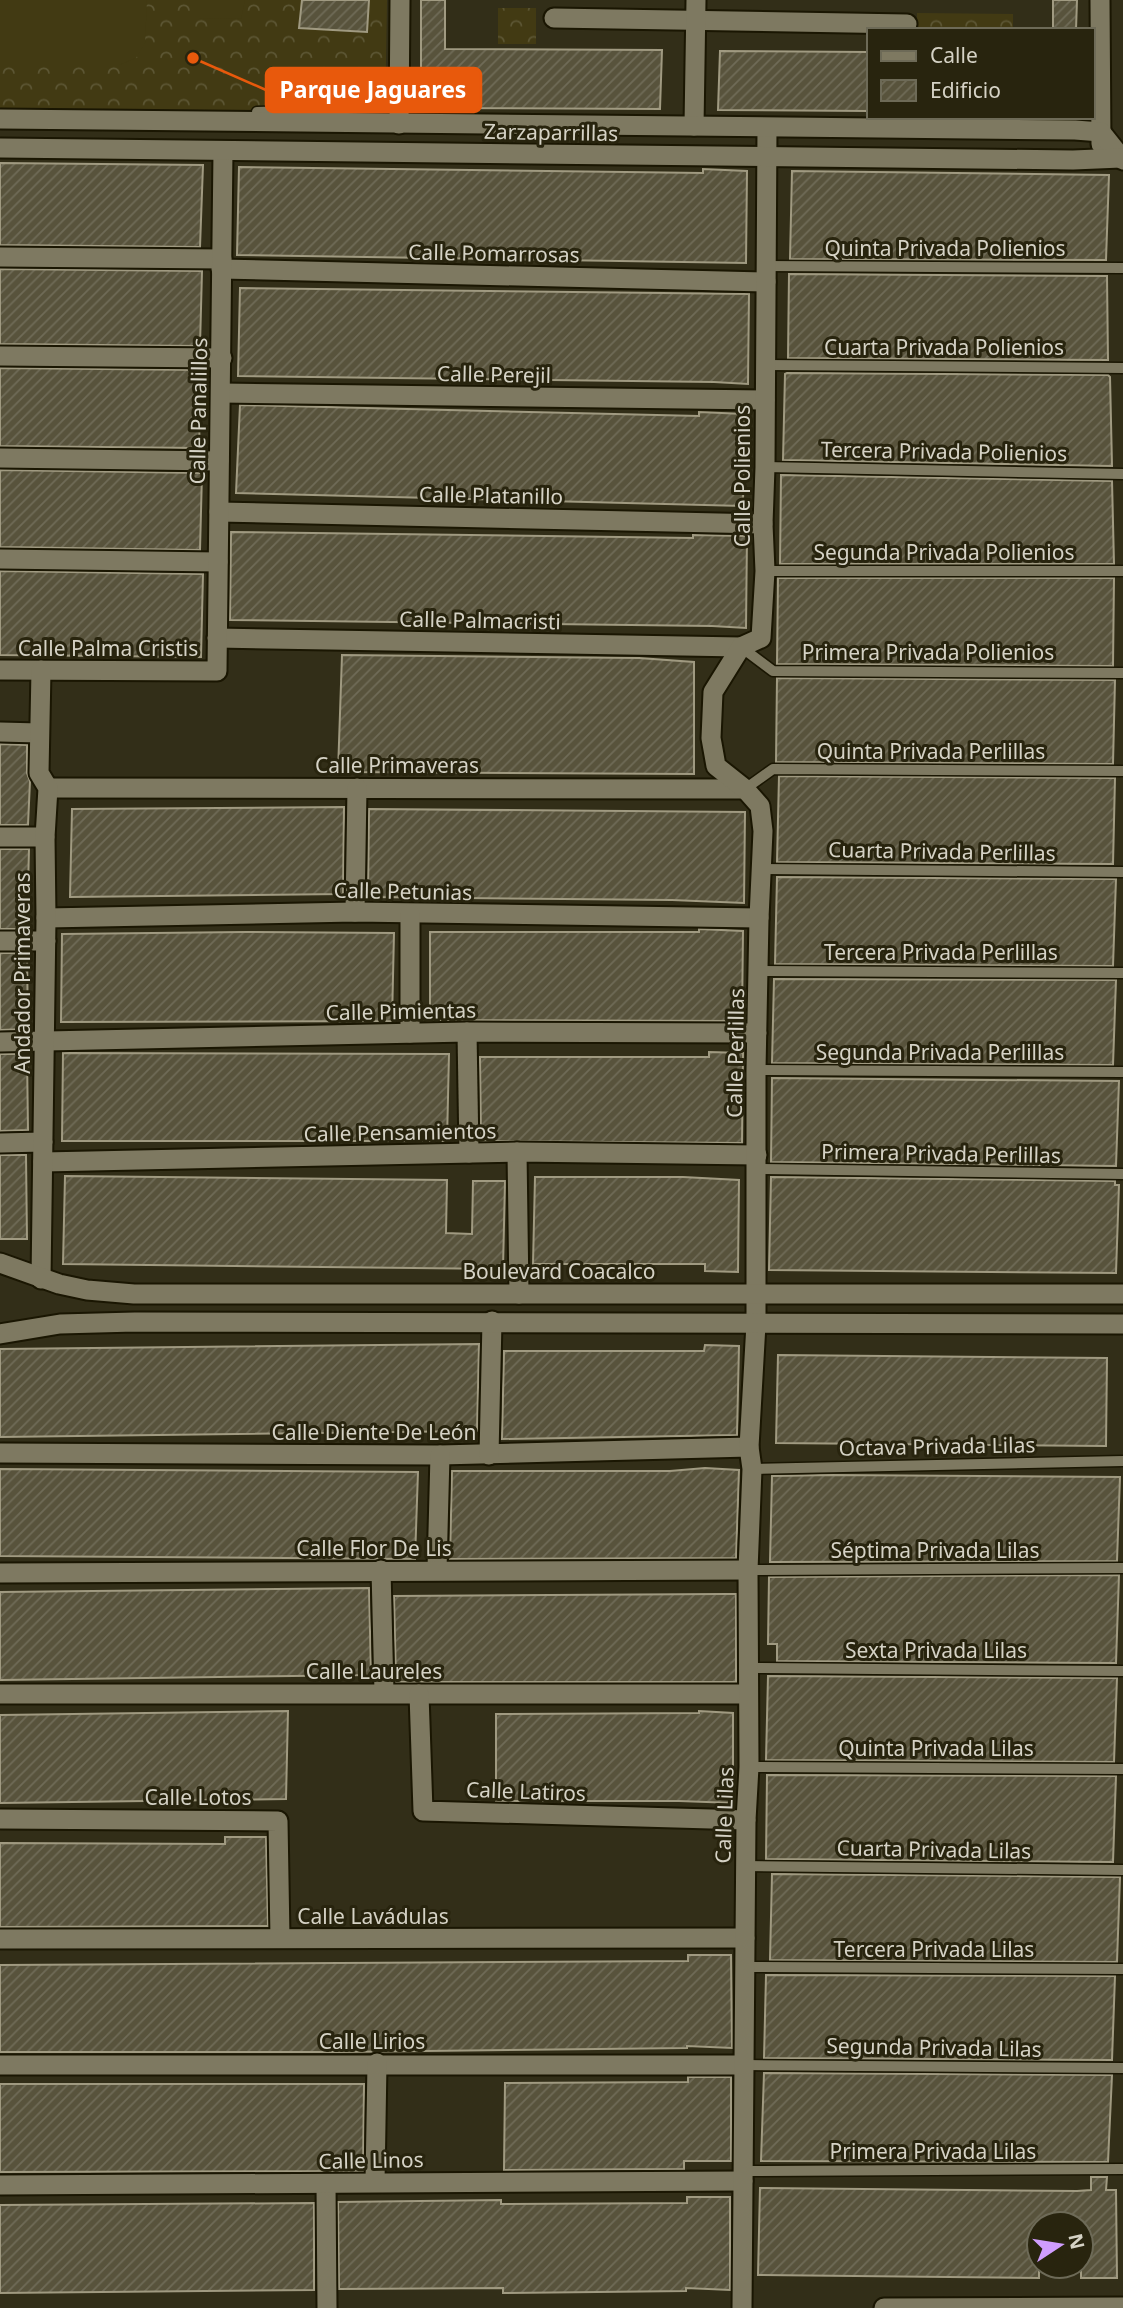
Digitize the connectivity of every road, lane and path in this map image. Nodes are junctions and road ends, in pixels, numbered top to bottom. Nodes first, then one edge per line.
1 (400, 0) edge
2 (696, 0) edge
3 (1100, 0) edge
4 (554, 18) dead end
5 (694, 21) junction
6 (907, 24) dead end
7 (0, 119) edge
8 (399, 124) junction
9 (694, 126) junction
10 (766, 128) junction
11 (1101, 132) junction
12 (0, 148) edge
13 (223, 151) junction
14 (766, 157) junction
15 (1101, 159) junction
16 (1122, 159) edge
17 (0, 257) edge
18 (222, 264) junction
19 (1123, 268) edge
20 (766, 274) junction
21 (0, 356) edge
22 (222, 358) junction
23 (766, 365) junction
24 (1123, 368) edge
25 (221, 393) junction
26 (765, 400) junction
27 (0, 458) edge
28 (219, 461) junction
29 (765, 467) junction
30 (1123, 474) edge
31 (219, 512) junction
32 (762, 524) junction
33 (0, 559) edge
34 (218, 562) junction
35 (765, 571) junction
36 (1123, 571) edge
37 (217, 638) junction
38 (741, 647) junction
39 (0, 670) edge
40 (41, 670) junction
41 (217, 671) joint
42 (1123, 673) edge
43 (0, 732) edge
44 (39, 733) junction
45 (1123, 771) edge
46 (48, 788) junction
47 (358, 788) junction
48 (745, 789) junction
49 (0, 837) edge
50 (45, 837) junction
51 (761, 869) junction
52 (1123, 872) edge
53 (355, 912) junction
54 (410, 914) junction
55 (47, 918) junction
56 (759, 918) junction
57 (0, 941) edge
58 (46, 941) junction
59 (759, 971) junction
60 (1123, 973) edge
61 (467, 1032) junction
62 (410, 1033) junction
63 (757, 1033) junction
64 (0, 1042) edge
65 (45, 1042) junction
66 (756, 1070) junction
67 (1123, 1072) edge
68 (43, 1142) junction
69 (0, 1143) edge
70 (517, 1152) junction
71 (469, 1153) junction
72 (43, 1162) junction
73 (758, 1162) junction
74 (1123, 1174) edge
75 (0, 1264) edge
76 (41, 1279) junction
77 (519, 1294) junction
78 (1123, 1294) edge
79 (756, 1295) junction
80 (492, 1321) junction
81 (756, 1324) junction
82 (1123, 1324) edge
83 (0, 1334) edge
84 (749, 1447) junction
85 (0, 1453) edge
86 (440, 1455) junction
87 (489, 1455) junction
88 (1123, 1461) edge
89 (752, 1469) junction
90 (1123, 1568) edge
91 (381, 1570) junction
92 (437, 1570) junction
93 (748, 1570) junction
94 (0, 1573) edge
95 (749, 1668) junction
96 (1123, 1671) edge
97 (384, 1692) junction
98 (0, 1694) edge
99 (419, 1694) junction
100 (747, 1694) junction
101 (749, 1766) junction
102 (1123, 1769) edge
103 (0, 1819) edge
104 (746, 1820) junction
105 (746, 1866) junction
106 (1123, 1870) edge
107 (280, 1938) junction
108 (745, 1938) junction
109 (0, 1939) edge
110 (744, 1967) junction
111 (1123, 1969) edge
112 (377, 2063) junction
113 (0, 2065) edge
114 (745, 2065) junction
115 (1123, 2068) edge
116 (1123, 2169) edge
117 (743, 2176) junction
118 (375, 2182) junction
119 (326, 2183) junction
120 (0, 2185) edge
121 (1123, 2307) edge
122 (327, 2308) edge
123 (742, 2308) edge
124 (884, 2308) edge

1 - 8 street
2 - 5 street
3 - 11 street
4 - 5 street
5 - 6 street
5 - 9 street
7 - 8 street, Zarzaparrillas
8 - 9 street, Zarzaparrillas
9 - 10 street, Zarzaparrillas
10 - 11 street, Zarzaparrillas
10 - 14 street, Calle Polienios
11 - 15 street
11 - 16 street
12 - 13 street, Zarzaparrillas
13 - 14 street, Zarzaparrillas
13 - 18 street, Calle Panalillos
14 - 15 street, Zarzaparrillas
14 - 20 street, Calle Polienios
15 - 16 street, Zarzaparrillas
17 - 18 street, Calle Pomarrosas
18 - 20 street, Calle Pomarrosas
18 - 22 street, Calle Panalillos
19 - 20 lane, Quinta Privada Polienios
20 - 23 street, Calle Polienios
21 - 22 street
22 - 25 street, Calle Panalillos
23 - 24 lane, Cuarta Privada Polienios
23 - 26 street, Calle Polienios
25 - 26 street, Calle Perejil
25 - 28 street, Calle Panalillos
26 - 29 street, Calle Polienios
27 - 28 street
28 - 31 street, Calle Panalillos
29 - 30 lane, Tercera Privada Polienios
29 - 32 street, Calle Polienios
31 - 32 street, Calle Platanillo
31 - 34 street, Calle Panalillos
32 - 35 street, Calle Polienios
33 - 34 street
34 - 37 street, Calle Panalillos
35 - 36 lane, Segunda Privada Polienios
35 - 38 street, Calle Polienios
37 - 38 street, Calle Palmacristi
37 - 41 street, Calle Panalillos
38 - 42 lane, Primera Privada Polienios
38 - 48 street, Calle Polienios
39 - 40 street, Calle Palma Cristis
40 - 41 street, Calle Palma Cristis
40 - 44 street, Andador Primaveras
43 - 44 street
44 - 46 street, Andador Primaveras
45 - 48 lane, Quinta Privada Perlillas
46 - 47 street, Calle Primaveras
46 - 50 street, Andador Primaveras
47 - 48 street, Calle Primaveras
47 - 53 street
48 - 51 street, Calle Perlillas
49 - 50 street
50 - 55 street, Andador Primaveras
51 - 52 lane, Cuarta Privada Perlillas
51 - 56 street, Calle Perlillas
53 - 54 street, Calle Petunias
53 - 55 street, Calle Petunias
54 - 56 street, Calle Petunias
54 - 62 street
55 - 58 street, Andador Primaveras
56 - 59 street, Calle Perlillas
57 - 58 street
58 - 65 street, Andador Primaveras
59 - 60 lane, Tercera Privada Perlillas
59 - 63 street, Calle Perlillas
61 - 62 street, Calle Pimientas
61 - 63 street, Calle Pimientas
61 - 71 street
62 - 65 street, Calle Pimientas
63 - 66 street, Calle Perlillas
64 - 65 street, Calle Pimientas
65 - 68 street, Andador Primaveras
66 - 67 lane, Segunda Privada Perlillas
66 - 73 street, Calle Perlillas
68 - 69 street
68 - 72 street, Andador Primaveras
70 - 71 street, Calle Pensamientos
70 - 73 street, Calle Pensamientos
70 - 77 street
71 - 72 street, Calle Pensamientos
72 - 76 street, Andador Primaveras
73 - 74 lane, Primera Privada Perlillas
73 - 79 street, Calle Perlillas
75 - 76 street, Boulevard Coacalco
76 - 77 street, Boulevard Coacalco
77 - 79 street, Boulevard Coacalco
78 - 79 street, Boulevard Coacalco
79 - 81 street, Calle Perlillas
80 - 81 street
80 - 83 street
80 - 87 street
81 - 82 street
81 - 84 street, Calle Lilas
84 - 87 street, Calle Diente De León
84 - 89 street, Calle Lilas
85 - 86 street, Calle Diente De León
86 - 87 street, Calle Diente De León
86 - 92 street
88 - 89 lane, Octava Privada Lilas
89 - 93 street, Calle Lilas
90 - 93 lane, Séptima Privada Lilas
91 - 92 street, Calle Flor De Lis
91 - 94 street, Calle Flor De Lis
91 - 97 street
92 - 93 street, Calle Flor De Lis
93 - 95 street, Calle Lilas
95 - 96 lane, Sexta Privada Lilas
95 - 100 street, Calle Lilas
97 - 98 street, Calle Laureles
97 - 99 street, Calle Laureles
99 - 100 street, Calle Laureles
99 - 104 street, Calle Latiros
100 - 101 street, Calle Lilas
101 - 102 lane, Quinta Privada Lilas
101 - 104 street, Calle Lilas
103 - 107 street, Calle Lotos
104 - 105 street, Calle Lilas
105 - 106 lane, Cuarta Privada Lilas
105 - 108 street, Calle Lilas
107 - 108 street, Calle Lavádulas
107 - 109 street, Calle Lavádulas
108 - 110 street, Calle Lilas
110 - 111 lane, Tercera Privada Lilas
110 - 114 street, Calle Lilas
112 - 113 street, Calle Lirios
112 - 114 street, Calle Lirios
112 - 118 street
114 - 115 lane, Segunda Privada Lilas
114 - 117 street, Calle Lilas
116 - 117 lane, Primera Privada Lilas
117 - 118 street, Calle Linos
117 - 123 street, Calle Lilas
118 - 119 street, Calle Linos
119 - 120 street, Calle Linos
119 - 122 street
121 - 124 street

